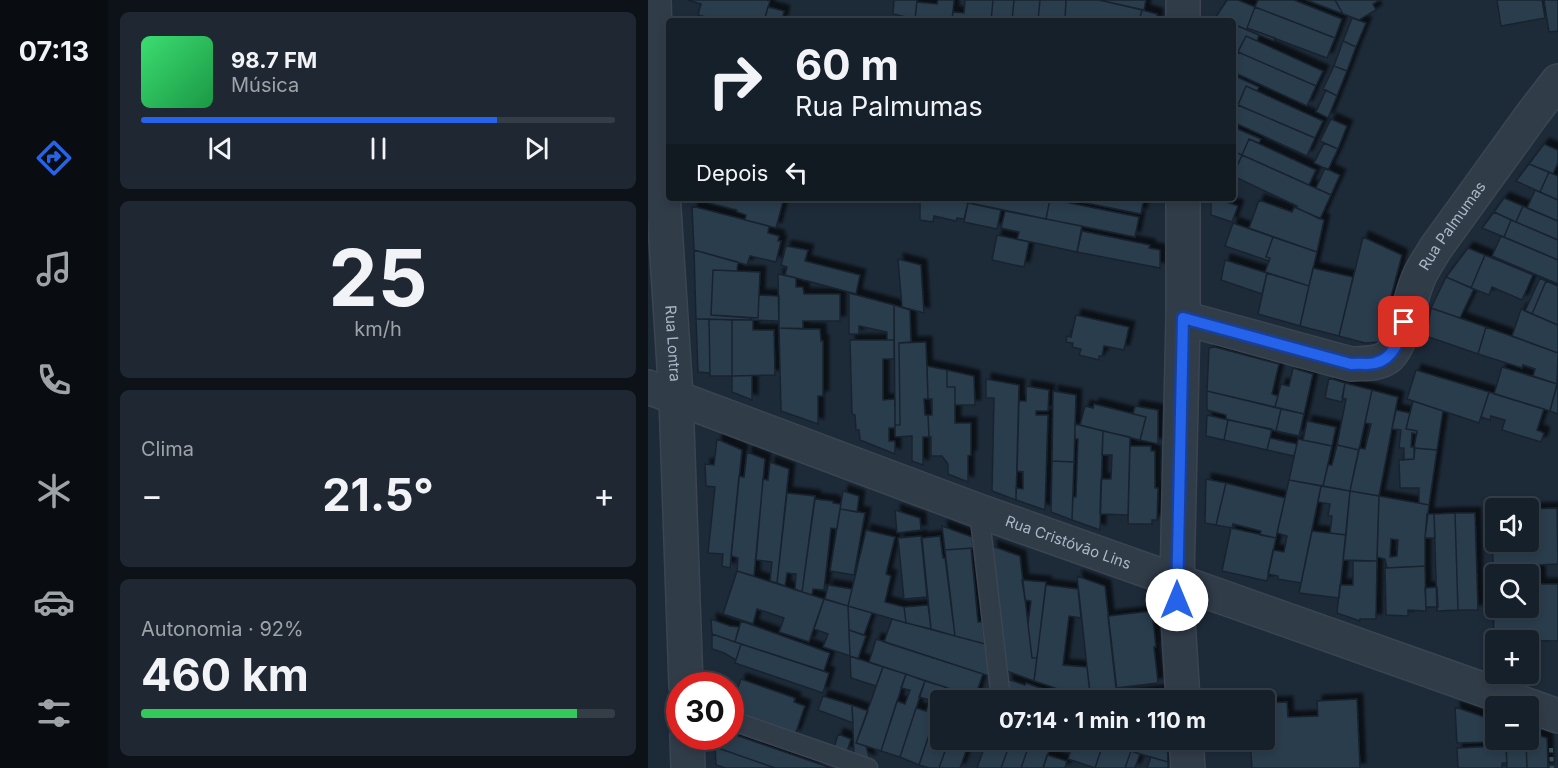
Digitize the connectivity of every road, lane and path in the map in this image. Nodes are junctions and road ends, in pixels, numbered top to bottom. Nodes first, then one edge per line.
1 (654, 0) edge
2 (1183, 0) edge
3 (1183, 18) edge
4 (1558, 81) edge
5 (652, 98) edge
6 (1183, 201) edge
7 (1183, 318) junction
8 (662, 392) edge
9 (979, 511) junction
10 (1177, 582) junction
11 (685, 672) edge
12 (1000, 690) edge
13 (1183, 690) edge
14 (1558, 716) edge
15 (744, 725) edge
16 (687, 750) edge
17 (1187, 750) edge
18 (688, 768) edge
19 (868, 768) edge
20 (1188, 768) edge

1 - 5 street, Rua Lontra
2 - 3 street
4 - 7 street, Rua Palmumas
5 - 8 street, Rua Lontra
6 - 7 street
7 - 10 street
8 - 9 street, Rua Cristóvão Lins
8 - 11 street, Rua Lontra
9 - 10 street, Rua Cristóvão Lins
9 - 12 lane
10 - 13 street
10 - 14 street, Rua Cristóvão Lins
15 - 19 lane
16 - 18 street
17 - 20 street

